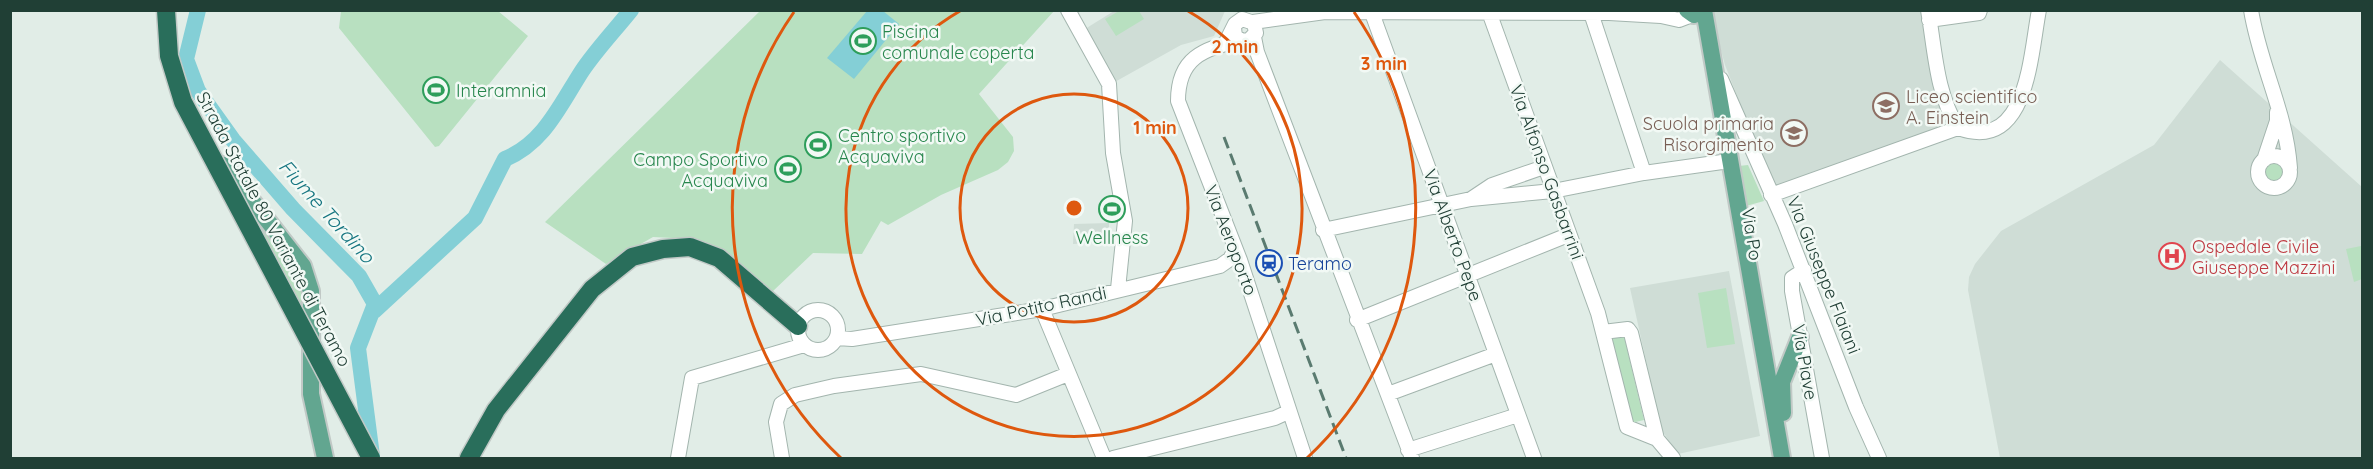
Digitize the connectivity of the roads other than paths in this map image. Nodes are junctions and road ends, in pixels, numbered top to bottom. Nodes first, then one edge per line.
1 (166, 10) edge
2 (1068, 10) edge
3 (1980, 10) edge
4 (2039, 10) edge
5 (2252, 10) edge
6 (1415, 11) edge
7 (1489, 12) junction
8 (1693, 12) edge
9 (1372, 13) junction
10 (1590, 13) junction
11 (1653, 14) edge
12 (1928, 15) edge
13 (1246, 24) edge
14 (1709, 62) junction
15 (2277, 98) junction
16 (1726, 101) junction
17 (1958, 128) junction
18 (2264, 160) junction
19 (1722, 162) junction
20 (224, 165) dead end
21 (1544, 167) junction
22 (2290, 168) junction
23 (1644, 173) junction
24 (1553, 191) junction
25 (1771, 195) junction
26 (1471, 199) junction
27 (1442, 206) junction
28 (1323, 230) junction
29 (1568, 235) junction
30 (1235, 250) junction
31 (1804, 270) junction
32 (1466, 274) junction
33 (1118, 289) junction
34 (1042, 309) junction
35 (1357, 320) junction
36 (798, 326) junction
37 (1751, 329) junction
38 (1603, 332) junction
39 (1800, 337) junction
40 (837, 338) junction
41 (804, 345) junction
42 (1496, 354) junction
43 (1068, 374) junction
44 (1388, 394) junction
45 (1288, 412) junction
46 (1779, 413) junction
47 (1518, 415) junction
48 (1657, 439) junction
49 (1410, 454) edge
50 (325, 459) edge
51 (371, 459) edge
52 (469, 459) edge
53 (678, 459) edge
54 (782, 459) edge
55 (1104, 459) edge
56 (1113, 459) edge
57 (1305, 459) edge
58 (1534, 459) edge
59 (1673, 459) edge
60 (1773, 459) edge
61 (1783, 459) edge
62 (1822, 459) edge
63 (1879, 459) edge

1 - 51 highway, Strada Statale 80 Variante di Teramo, bridge
2 - 33 street
3 - 12 street
4 - 17 street
5 - 15 street
6 - 7 street, Via Aeroporto
6 - 9 street, Via Aeroporto
7 - 10 street, Via Aeroporto
7 - 21 street, Via Alfonso Gasbarrini
8 - 11 street, Via Aeroporto
8 - 14 main road
9 - 13 street, Via Aeroporto
9 - 27 street, Via Alberto Pepe
10 - 11 street, Via Aeroporto
10 - 23 street
12 - 17 street
13 - 28 street
13 - 30 street, Via Aeroporto
14 - 16 main road, Via Po
14 - 19 main road, Via Po
15 - 18 street
15 - 22 street
16 - 25 street, Via Giuseppe Flaiani
16 - 46 main road, Via Po
17 - 25 street
18 - 22 street
18 - 22 street
19 - 23 street
19 - 37 main road, Via Po
20 - 50 main road
21 - 24 street, Via Alfonso Gasbarrini
21 - 26 street
23 - 24 street
24 - 26 street
24 - 29 street, Via Alfonso Gasbarrini
25 - 31 street, Via Giuseppe Flaiani
26 - 27 street
27 - 28 street
27 - 32 street, Via Alberto Pepe
28 - 35 street
29 - 32 street
29 - 38 street, Via Alfonso Gasbarrini
30 - 33 street, Via Potito Randi
30 - 45 street, Via Aeroporto
31 - 39 street, Via Piave
31 - 63 street, Via Giuseppe Flaiani
32 - 35 street
32 - 42 street, Via Alberto Pepe
33 - 34 street, Via Potito Randi
34 - 40 street, Via Potito Randi
34 - 43 street
35 - 44 street
36 - 40 street
36 - 41 street
36 - 52 highway
37 - 46 main road
37 - 60 main road, Via Po
38 - 48 street, Via Alfonso Gasbarrini
38 - 48 street, Via Alfonso Gasbarrini
39 - 46 main road
39 - 62 street, Via Piave
40 - 41 street
41 - 53 street
42 - 44 street
42 - 47 street, Via Alberto Pepe
43 - 54 street
43 - 55 street
44 - 49 street
45 - 56 street
45 - 57 street, Via Aeroporto
46 - 61 main road, Via Po
47 - 49 street
47 - 58 street, Via Alberto Pepe
48 - 59 street, Via Alfonso Gasbarrini

